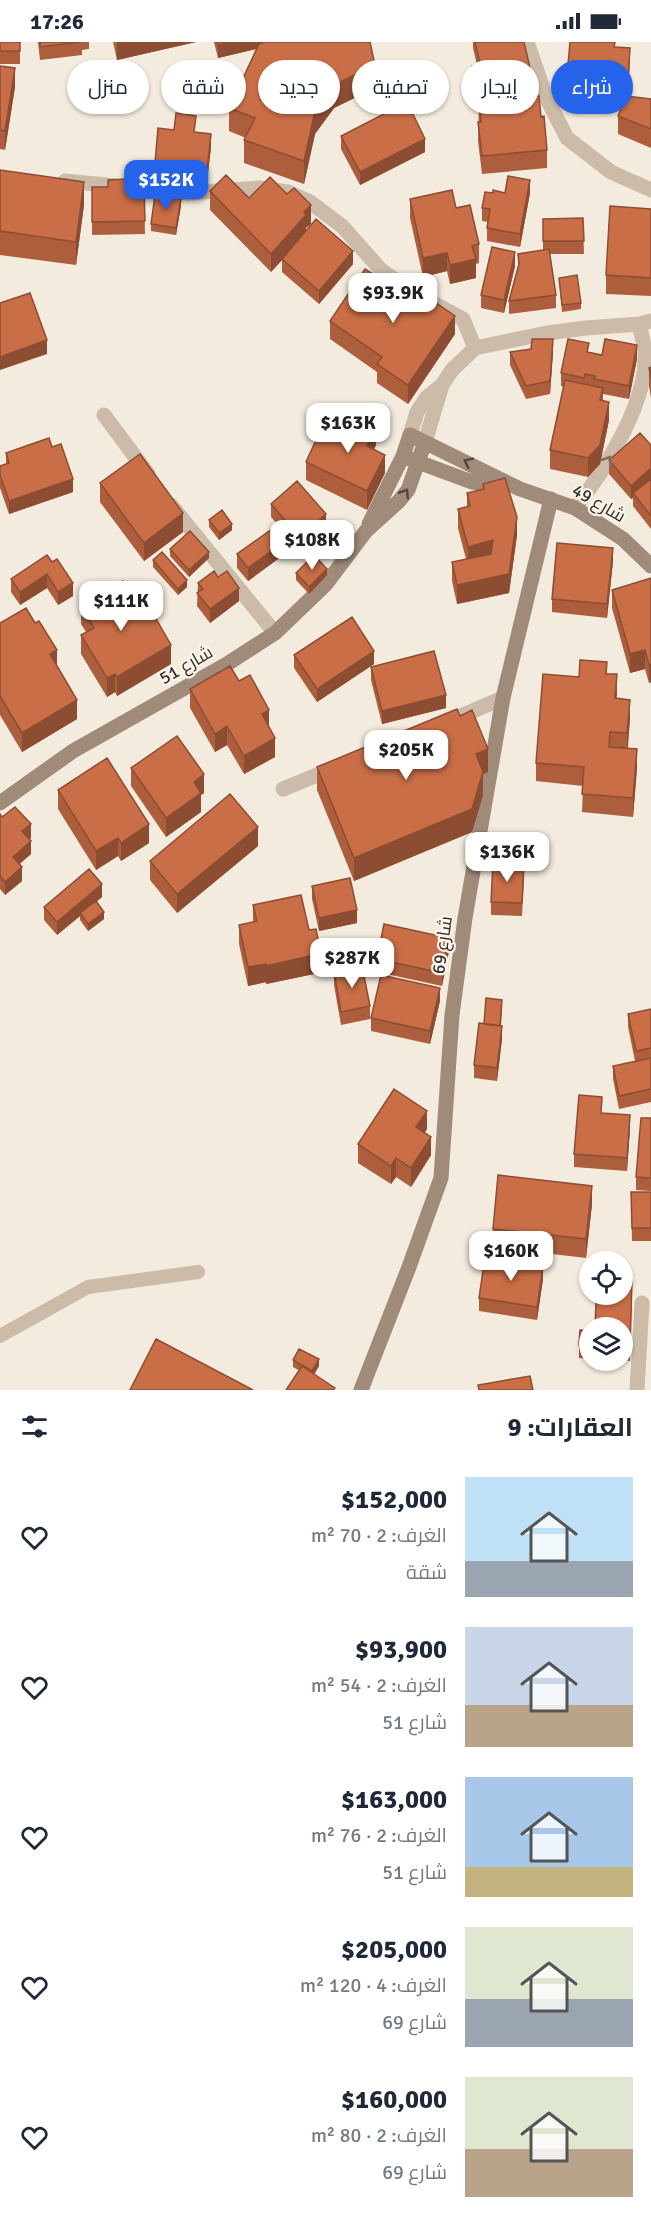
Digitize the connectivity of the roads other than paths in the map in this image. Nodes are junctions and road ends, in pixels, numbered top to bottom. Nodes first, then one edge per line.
1 (527, 42) edge
2 (48, 180) edge
3 (651, 190) edge
4 (645, 322) edge
5 (475, 348) junction
6 (442, 385) junction
7 (104, 415) dead end
8 (410, 435) junction
9 (425, 442) junction
10 (403, 456) junction
11 (418, 462) junction
12 (520, 489) junction
13 (551, 499) junction
14 (575, 508) junction
15 (366, 531) junction
16 (651, 566) edge
17 (275, 633) junction
18 (504, 698) junction
19 (437, 726) edge
20 (349, 762) edge
21 (283, 789) dead end
22 (0, 803) edge
23 (198, 1272) dead end
24 (642, 1303) dead end
25 (0, 1336) edge
26 (361, 1390) edge
27 (637, 1390) edge

1 - 3 street
2 - 5 street
4 - 5 street
14 -> 4 street
5 - 6 street
6 - 8 street
6 - 9 street
7 - 17 street
8 - 9 street
8 - 10 street, شارع 51
9 - 11 street, شارع 51
12 -> 9 street
10 - 11 street
10 - 15 street, شارع 51
11 - 12 street
15 -> 11 street, شارع 51
12 - 13 street, شارع 49
13 - 14 street, شارع 49
13 - 18 street, شارع 69
14 - 16 street, شارع 49
15 - 17 street, شارع 51
17 - 22 street, شارع 51
18 - 19 street
18 - 26 street, شارع 69
20 - 21 street
23 - 25 lane
24 - 27 street

